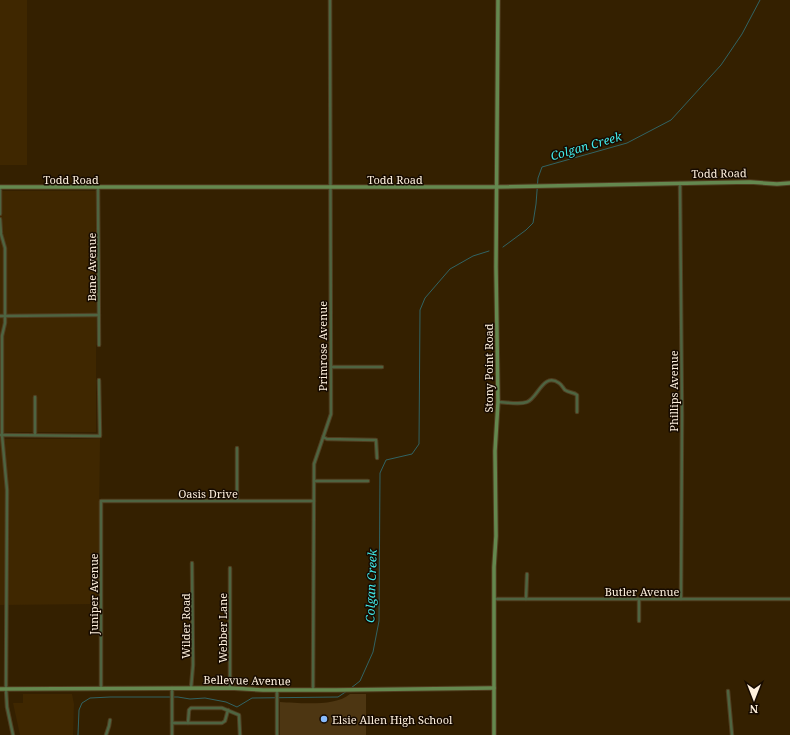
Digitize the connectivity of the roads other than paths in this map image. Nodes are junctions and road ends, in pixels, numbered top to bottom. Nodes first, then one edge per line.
1 (330, 0) edge
2 (498, 0) edge
3 (680, 183) junction
4 (790, 183) edge
5 (0, 187) edge
6 (497, 187) junction
7 (98, 188) junction
8 (330, 188) junction
9 (0, 214) edge
10 (0, 219) edge
11 (99, 315) junction
12 (0, 316) edge
13 (5, 316) junction
14 (99, 345) dead end
15 (331, 367) junction
16 (382, 367) dead end
17 (99, 380) dead end
18 (35, 397) dead end
19 (498, 402) junction
20 (577, 412) dead end
21 (35, 435) junction
22 (1, 436) edge
23 (323, 437) junction
24 (238, 448) dead end
25 (377, 458) dead end
26 (314, 481) junction
27 (368, 481) dead end
28 (237, 500) junction
29 (101, 501) joint
30 (314, 501) junction
31 (192, 563) dead end
32 (230, 568) dead end
33 (527, 574) dead end
34 (494, 599) junction
35 (526, 599) junction
36 (639, 599) junction
37 (681, 599) junction
38 (790, 599) edge
39 (639, 621) dead end
40 (101, 688) junction
41 (172, 688) junction
42 (191, 688) junction
43 (230, 688) junction
44 (494, 688) junction
45 (0, 689) edge
46 (6, 689) junction
47 (277, 690) junction
48 (312, 690) junction
49 (728, 691) dead end
50 (228, 710) junction
51 (110, 720) dead end
52 (172, 723) junction
53 (188, 723) junction
54 (13, 735) edge
55 (106, 735) edge
56 (172, 735) edge
57 (240, 735) edge
58 (277, 735) edge
59 (494, 735) edge
60 (732, 735) edge

1 - 8 street, Primrose Avenue
2 - 6 main road, Stony Point Road
3 - 4 main road, Todd Road
3 - 6 main road, Todd Road
3 - 37 street, Phillips Avenue
5 - 7 main road, Todd Road
5 - 9 street
6 - 8 main road, Todd Road
6 - 19 main road, Stony Point Road
7 - 8 main road, Todd Road
7 - 11 street, Bane Avenue
8 - 15 street, Primrose Avenue
10 - 13 street
11 - 13 street
11 - 14 street, Bane Avenue
12 - 13 street
13 - 22 street
15 - 16 street
15 - 23 street, Primrose Avenue
17 - 21 street
18 - 21 street
19 - 20 street
19 - 34 main road, Stony Point Road
21 - 22 street
22 - 46 street
23 - 25 street
23 - 26 street, Primrose Avenue
24 - 28 street
26 - 27 street
26 - 30 street, Primrose Avenue
28 - 29 street, Oasis Drive
28 - 30 street, Oasis Drive
29 - 40 street, Juniper Avenue
30 - 48 street, Primrose Avenue
31 - 42 street, Wilder Road
32 - 43 street, Webber Lane
33 - 35 street
34 - 35 street, Butler Avenue
34 - 44 main road, Stony Point Road
35 - 36 street, Butler Avenue
36 - 37 street, Butler Avenue
36 - 39 street
37 - 38 street, Butler Avenue
40 - 41 main road, Bellevue Avenue
40 - 46 main road, Bellevue Avenue
41 - 42 main road, Bellevue Avenue
41 - 52 street
42 - 43 main road, Bellevue Avenue
43 - 47 main road, Bellevue Avenue
44 - 48 main road, Bellevue Avenue
44 - 59 main road, Stony Point Road
45 - 46 main road, Bellevue Avenue
46 - 54 street
47 - 48 main road, Bellevue Avenue
47 - 58 street
49 - 60 street
50 - 53 street
50 - 53 street
50 - 57 street
51 - 55 street
52 - 53 street
52 - 56 street

